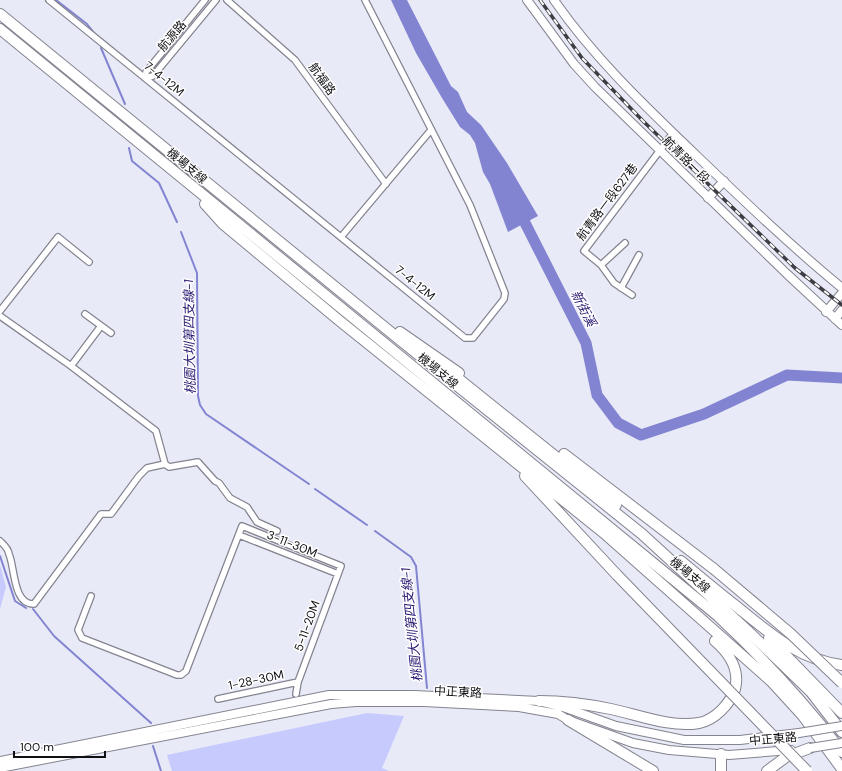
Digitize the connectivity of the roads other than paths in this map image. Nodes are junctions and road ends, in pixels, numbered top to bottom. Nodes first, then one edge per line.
1 (49, 0) edge
2 (205, 0) edge
3 (216, 0) edge
4 (227, 0) edge
5 (365, 0) edge
6 (526, 0) edge
7 (554, 0) edge
8 (0, 14) edge
9 (0, 29) edge
10 (145, 78) junction
11 (431, 130) junction
12 (673, 133) junction
13 (659, 150) junction
14 (184, 180) junction
15 (724, 181) junction
16 (386, 184) junction
17 (708, 198) junction
18 (341, 237) junction
19 (625, 243) dead end
20 (639, 255) dead end
21 (89, 262) dead end
22 (601, 265) junction
23 (621, 288) junction
24 (842, 288) edge
25 (342, 293) junction
26 (842, 293) edge
27 (632, 295) dead end
28 (842, 310) edge
29 (0, 311) edge
30 (826, 312) junction
31 (85, 314) dead end
32 (0, 316) edge
33 (835, 319) junction
34 (842, 325) edge
35 (100, 326) junction
36 (400, 332) junction
37 (111, 333) dead end
38 (71, 366) junction
39 (511, 459) junction
40 (165, 464) junction
41 (277, 531) dead end
42 (238, 535) junction
43 (0, 541) edge
44 (341, 566) joint
45 (338, 574) junction
46 (654, 578) junction
47 (91, 596) dead end
48 (736, 606) junction
49 (842, 665) edge
50 (298, 682) junction
51 (842, 683) edge
52 (296, 694) dead end
53 (218, 699) dead end
54 (539, 701) junction
55 (842, 713) edge
56 (568, 720) junction
57 (842, 726) edge
58 (842, 732) edge
59 (721, 741) junction
60 (842, 742) edge
61 (810, 748) junction
62 (842, 752) edge
63 (721, 754) junction
64 (0, 761) edge
65 (0, 768) edge
66 (842, 769) edge
67 (653, 771) edge
68 (721, 771) edge
69 (766, 771) edge
70 (806, 771) edge

1 - 10 street, 7-4-12M
2 - 10 street, 航源路
3 - 10 street, 航源路
4 - 16 street, 航福路
5 - 11 street, 7-4-12M
6 - 13 main road, 航青路一段
7 - 12 main road, 航青路一段
8 - 25 highway, 機場支線
9 - 14 highway, 機場支線
10 - 18 street, 7-4-12M
11 - 16 street
11 - 18 street, 7-4-12M
12 - 13 street, 航青路一段627巷
12 - 15 main road, 航青路一段
13 - 17 main road, 航青路一段
13 - 22 street, 航青路一段627巷
14 - 39 highway
14 - 62 highway, 機場支線
15 - 17 main road
15 - 24 main road, 航青路一段
16 - 18 street
17 - 30 main road, 航青路一段
19 - 22 street
20 - 23 street
21 - 29 street
22 - 23 street, 航青路一段627巷
23 - 27 street, 航青路一段627巷
25 - 36 highway
25 - 58 highway, 機場支線
26 - 30 main road
28 - 33 main road
30 - 33 main road, 航青路一段
31 - 35 street
32 - 38 street
33 - 34 main road, 航青路一段
35 - 37 street
35 - 38 street
36 - 48 highway
36 - 51 highway, bridge
38 - 40 street
39 - 46 highway
39 - 70 highway, bridge
40 - 41 street
40 - 43 street
42 - 44 street, 3-11-30M
42 - 45 street, 3-11-30M
42 - 47 street
44 - 45 street, 5-11-20M
45 - 50 street, 5-11-20M
46 - 54 highway
46 - 66 highway
48 - 49 highway
48 - 55 highway
50 - 52 street, 5-11-20M
50 - 53 street, 1-28-30M
54 - 59 main road, 中正東路
54 - 64 main road, 中正東路
56 - 63 main road, 中正東路
56 - 65 main road, 中正東路
56 - 67 highway
57 - 59 main road, 中正東路, bridge
59 - 63 main road
60 - 61 main road, 中正東路, bridge
61 - 63 main road, 中正東路
61 - 69 highway
63 - 68 highway

